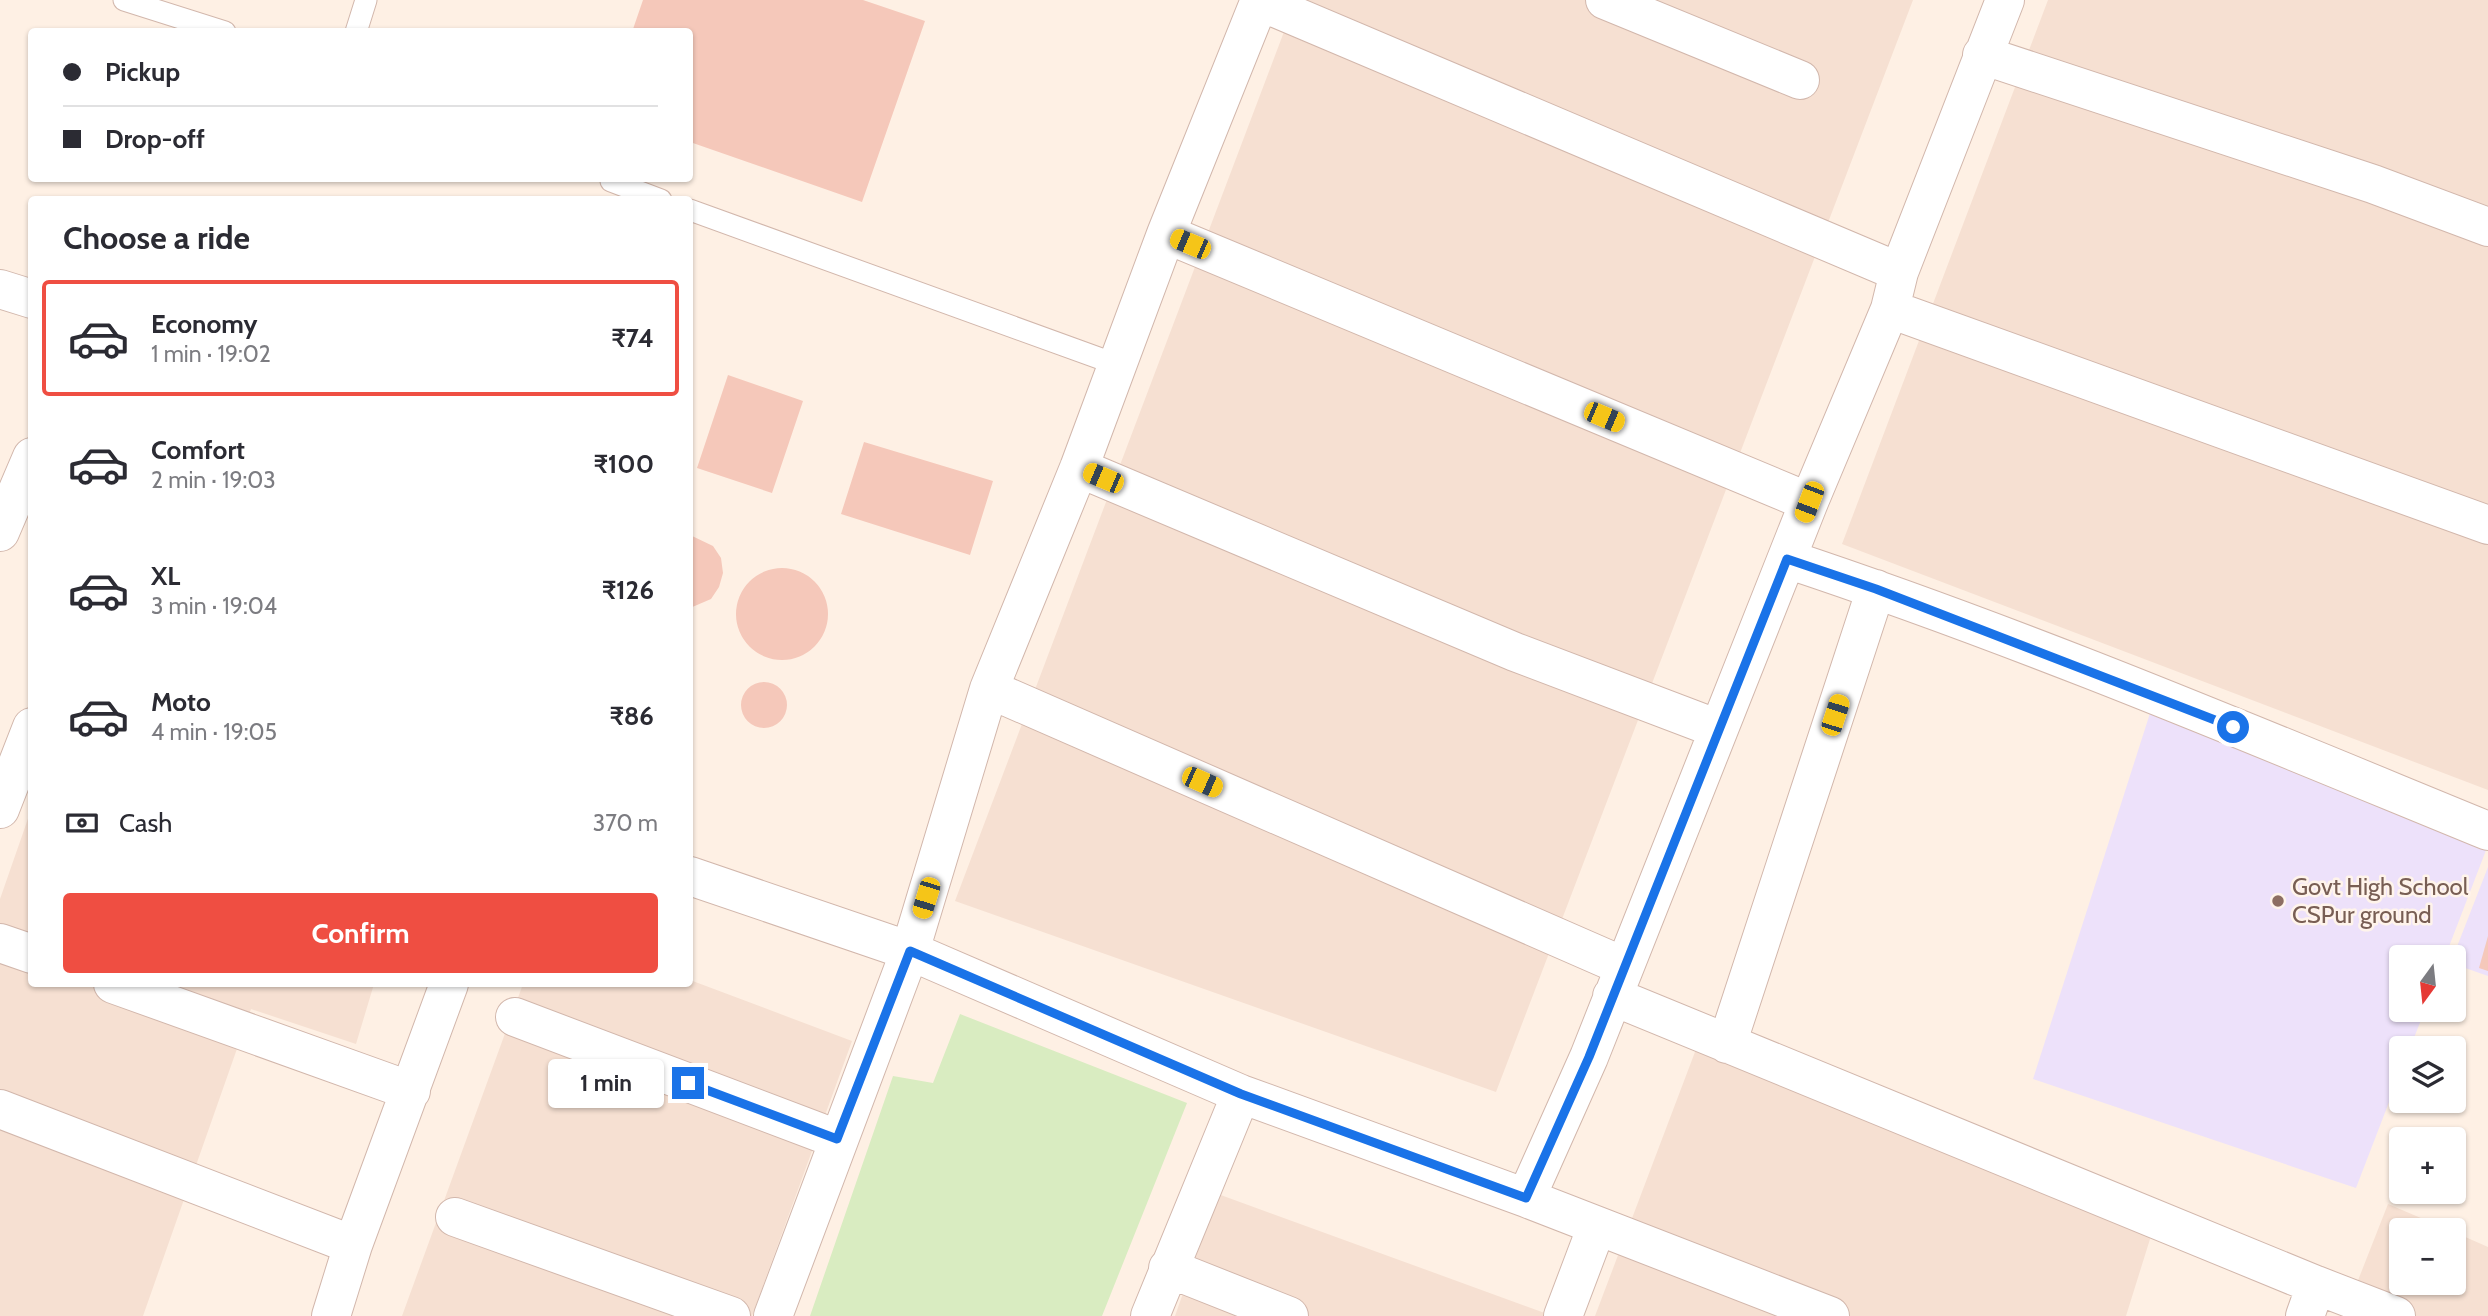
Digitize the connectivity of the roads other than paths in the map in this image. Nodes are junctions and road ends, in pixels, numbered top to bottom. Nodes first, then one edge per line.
1 (124, 0) edge
2 (366, 0) edge
3 (1605, 0) edge
4 (1260, 1) edge
5 (2002, 1) edge
6 (212, 28) edge
7 (357, 28) edge
8 (1982, 55) junction
9 (1800, 80) dead end
10 (614, 182) edge
11 (650, 196) edge
12 (693, 211) edge
13 (2488, 228) edge
14 (1166, 234) junction
15 (1899, 272) junction
16 (0, 289) edge
17 (28, 298) edge
18 (1890, 309) junction
19 (1118, 365) junction
20 (28, 466) edge
21 (1079, 468) junction
22 (1809, 502) junction
23 (2488, 525) edge
24 (0, 532) edge
25 (1787, 559) junction
26 (1876, 589) junction
27 (989, 689) junction
28 (1718, 729) junction
29 (28, 737) edge
30 (0, 809) edge
31 (2488, 831) edge
32 (693, 877) edge
33 (0, 943) edge
34 (910, 951) junction
35 (28, 953) edge
36 (1617, 981) junction
37 (121, 987) edge
38 (448, 987) edge
39 (515, 1017) dead end
40 (1727, 1044) junction
41 (411, 1091) junction
42 (1241, 1094) junction
43 (0, 1110) edge
44 (837, 1139) junction
45 (1526, 1198) junction
46 (455, 1217) dead end
47 (1597, 1226) junction
48 (353, 1245) junction
49 (1168, 1268) junction
50 (2310, 1300) edge
51 (331, 1316) edge
52 (731, 1316) edge
53 (773, 1316) edge
54 (1150, 1316) edge
55 (1289, 1316) edge
56 (1563, 1316) edge
57 (1830, 1316) edge
58 (2396, 1316) edge

1 - 6 lane
2 - 7 lane
3 - 9 street
4 - 14 street
4 - 15 street
5 - 8 street
8 - 13 street
8 - 15 street
10 - 11 lane
12 - 19 lane
14 - 19 street
14 - 22 street
15 - 18 street
16 - 17 street
18 - 22 street
18 - 23 street
19 - 21 street
20 - 24 street
21 - 27 street
21 - 28 street
22 - 25 street
25 - 26 street
25 - 28 street
26 - 31 street
26 - 40 street
27 - 34 street
27 - 36 street
28 - 36 street
29 - 30 street
32 - 34 street
33 - 35 street
34 - 42 street
34 - 44 street
36 - 40 street
36 - 45 street
37 - 41 street
38 - 41 street
39 - 44 street
40 - 50 street
41 - 48 street
42 - 45 street
42 - 49 street
43 - 48 street
44 - 53 street
45 - 47 street
46 - 52 street
47 - 56 street
47 - 57 street
48 - 51 street
49 - 54 street
49 - 55 street
50 - 58 street

